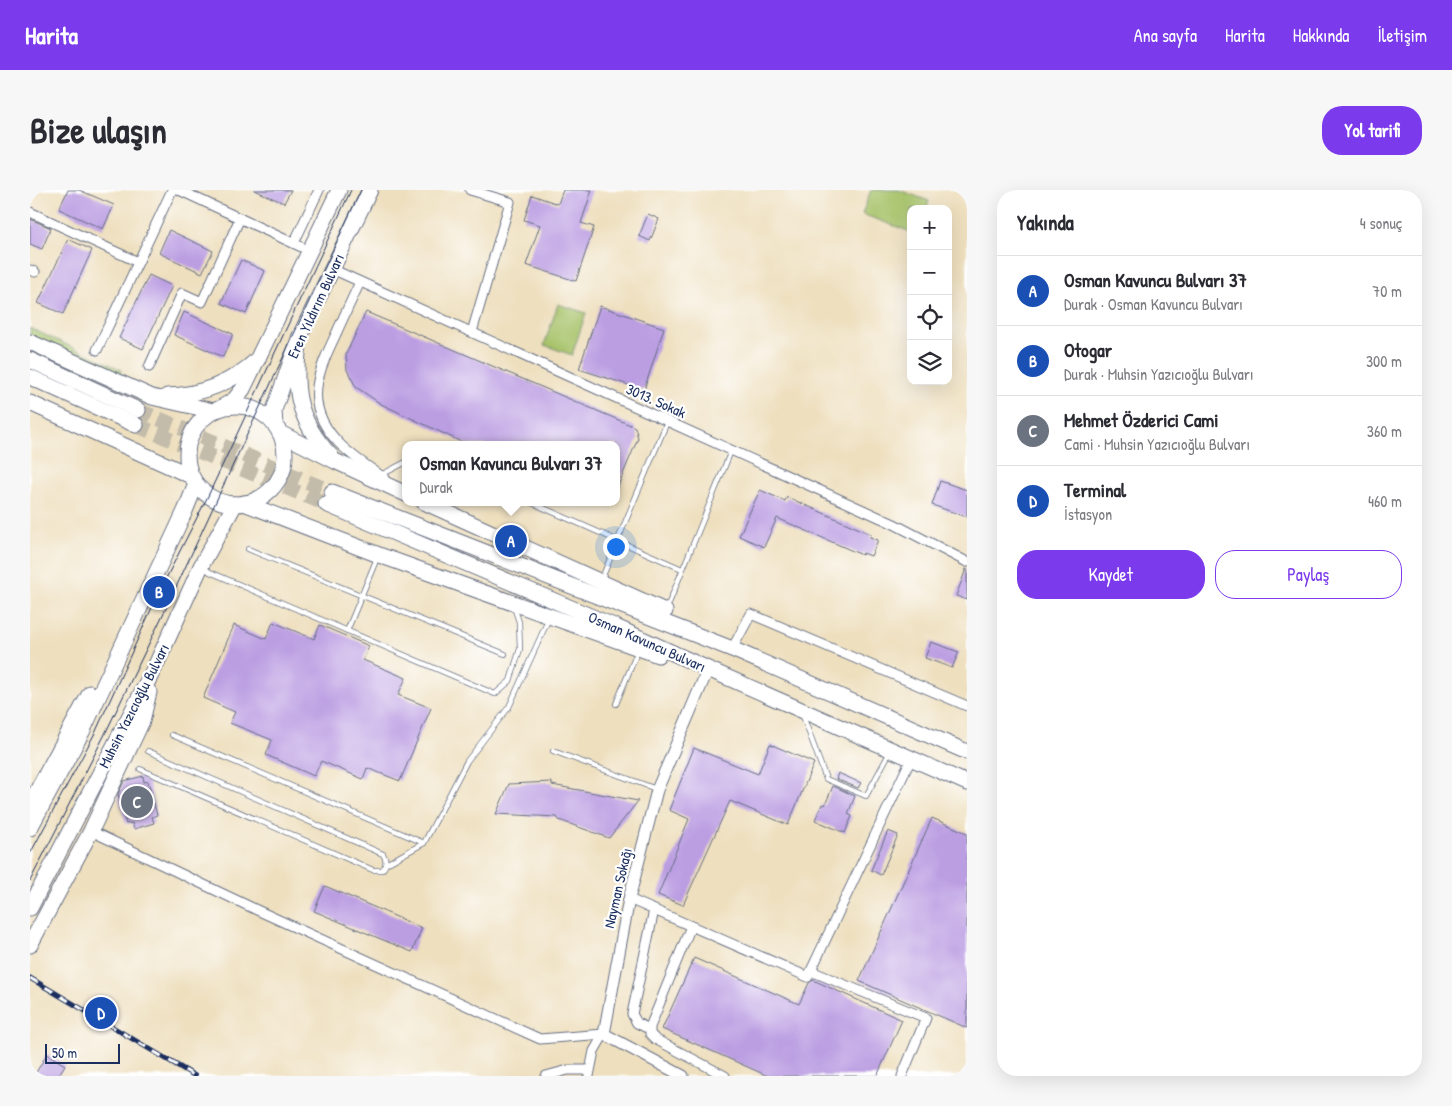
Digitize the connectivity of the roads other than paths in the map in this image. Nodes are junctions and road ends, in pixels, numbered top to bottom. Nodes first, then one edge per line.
1 (172, 190) edge
2 (179, 190) edge
3 (319, 190) edge
4 (339, 190) edge
5 (370, 190) edge
6 (470, 190) edge
7 (30, 212) edge
8 (240, 218) junction
9 (294, 244) junction
10 (310, 251) junction
11 (138, 262) junction
12 (332, 269) junction
13 (360, 282) junction
14 (472, 332) junction
15 (300, 336) junction
16 (30, 342) edge
17 (97, 350) dead end
18 (258, 359) junction
19 (30, 360) edge
20 (149, 367) dead end
21 (30, 377) edge
22 (152, 397) junction
23 (30, 403) edge
24 (216, 410) junction
25 (667, 421) junction
26 (278, 429) junction
27 (732, 450) junction
28 (335, 461) junction
29 (402, 464) edge
30 (380, 475) junction
31 (194, 480) junction
32 (402, 492) edge
33 (402, 492) edge
34 (240, 503) junction
35 (433, 506) edge
36 (539, 506) edge
37 (618, 540) junction
38 (248, 549) dead end
39 (379, 556) junction
40 (967, 562) edge
41 (201, 566) junction
42 (682, 569) junction
43 (600, 582) junction
44 (362, 596) junction
45 (512, 604) junction
46 (665, 611) junction
47 (550, 617) junction
48 (347, 631) junction
49 (123, 644) junction
50 (639, 649) junction
51 (732, 649) junction
52 (505, 654) dead end
53 (154, 669) junction
54 (708, 669) junction
55 (616, 704) dead end
56 (967, 706) edge
57 (800, 709) junction
58 (172, 735) dead end
59 (891, 750) junction
60 (148, 751) dead end
61 (553, 751) dead end
62 (967, 752) edge
63 (911, 759) junction
64 (140, 770) dead end
65 (967, 783) edge
66 (657, 790) junction
67 (30, 804) edge
68 (30, 828) edge
69 (91, 831) junction
70 (424, 843) junction
71 (386, 864) junction
72 (629, 899) junction
73 (30, 908) edge
74 (654, 910) junction
75 (691, 926) junction
76 (32, 938) edge
77 (811, 971) junction
78 (649, 1029) junction
79 (604, 1034) junction
80 (589, 1073) edge
81 (546, 1076) edge
82 (683, 1076) edge
83 (725, 1076) edge
84 (902, 1076) edge

1 - 11 street
2 - 8 street
3 - 9 street
4 - 10 main road, Eren Yıldırım Bulvarı
5 - 12 main road, Eren Yıldırım Bulvarı
6 - 14 street
7 - 11 street
8 - 9 street
8 - 20 street
9 - 10 street
10 - 18 main road, Eren Yıldırım Bulvarı
11 - 17 street
12 - 13 street, 3013. Sokak
12 - 15 main road, Eren Yıldırım Bulvarı
13 - 14 street, 3013. Sokak
13 - 30 street
14 - 25 street, 3013. Sokak
15 - 26 main road, Eren Yıldırım Bulvarı
15 - 28 main road
16 - 22 main road
18 - 22 main road
18 - 24 main road, Eren Yıldırım Bulvarı
19 - 21 main road
22 - 24 main road
23 - 31 main road
24 - 26 main road
24 - 31 main road
25 - 27 street, 3013. Sokak
25 - 37 lane
26 - 28 main road
26 - 34 main road
27 - 40 street, 3013. Sokak
27 - 42 lane
28 - 33 main road
29 - 30 lane
30 - 32 street
31 - 34 main road
31 - 49 main road
34 - 39 main road
34 - 41 main road, Muhsin Yazıcıoğlu Bulvarı
35 - 43 main road
36 - 37 lane
37 - 42 lane
37 - 43 lane
38 - 44 lane
39 - 44 lane
39 - 45 main road
41 - 48 lane
41 - 53 main road, Muhsin Yazıcıoğlu Bulvarı
42 - 46 lane
43 - 46 main road
44 - 48 lane
44 - 52 lane
45 - 47 main road
45 - 48 lane
46 - 51 main road
47 - 50 main road
47 - 70 lane
49 - 67 main road
49 - 68 main road
50 - 54 main road
50 - 55 lane
51 - 54 main road, Osman Kavuncu Bulvarı
51 - 56 street
51 - 62 main road, Osman Kavuncu Bulvarı
53 - 69 main road
53 - 73 main road, Muhsin Yazıcıoğlu Bulvarı
54 - 57 main road, Osman Kavuncu Bulvarı
54 - 66 street, Nayman Sokağı
57 - 59 main road, Osman Kavuncu Bulvarı
57 - 59 lane
58 - 70 lane
59 - 63 main road, Osman Kavuncu Bulvarı
60 - 71 lane
61 - 66 lane
63 - 65 main road, Osman Kavuncu Bulvarı
63 - 77 street
64 - 71 lane
66 - 72 street, Nayman Sokağı
69 - 76 main road
69 - 79 street
70 - 71 lane
72 - 74 street
72 - 79 street, Nayman Sokağı
74 - 75 street
74 - 78 street
75 - 77 street
75 - 78 street
77 - 84 street
78 - 83 street
79 - 80 street
79 - 82 street
80 - 81 street

